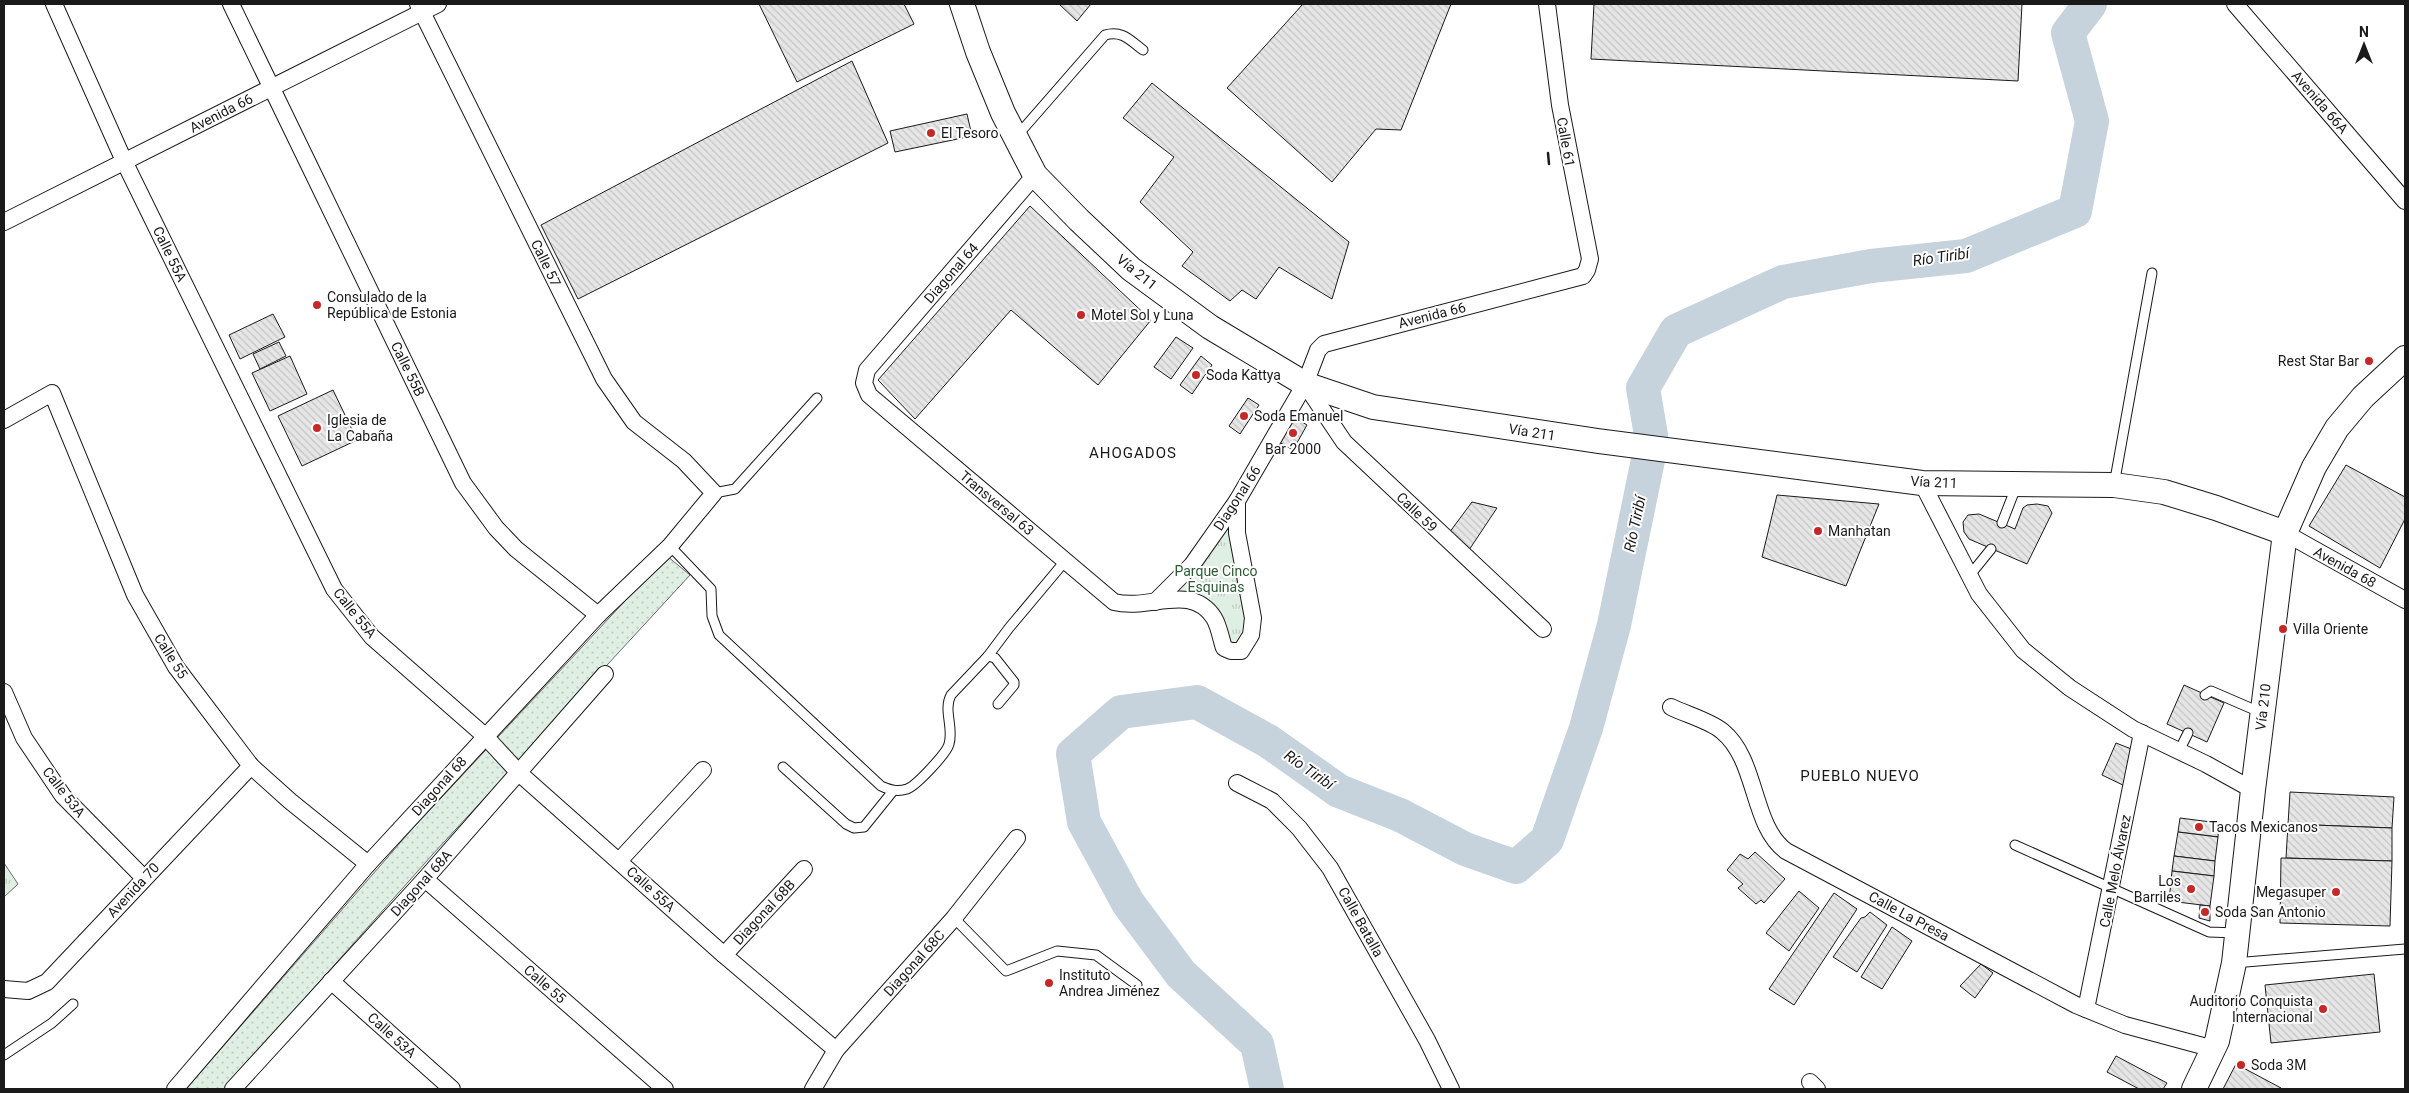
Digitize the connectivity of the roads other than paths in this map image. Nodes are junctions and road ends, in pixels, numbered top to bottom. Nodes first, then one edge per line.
1 (54, 4) edge
2 (231, 4) edge
3 (438, 4) edge
4 (962, 4) edge
5 (1548, 4) edge
6 (2235, 4) edge
7 (420, 8) edge
8 (1143, 50) dead end
9 (272, 87) junction
10 (1016, 138) junction
11 (124, 162) junction
12 (1035, 175) junction
13 (2405, 201) edge
14 (4, 222) edge
15 (2152, 273) dead end
16 (1583, 276) joint
17 (2405, 358) edge
18 (867, 370) joint
19 (1305, 384) junction
20 (817, 398) dead end
21 (4, 420) edge
22 (1922, 483) junction
23 (2017, 484) junction
24 (2114, 485) junction
25 (714, 493) junction
26 (1237, 501) junction
27 (2002, 523) dead end
28 (2285, 533) junction
29 (670, 546) junction
30 (1991, 549) dead end
31 (1066, 560) junction
32 (1970, 575) junction
33 (2405, 600) edge
34 (1155, 602) junction
35 (598, 615) junction
36 (1543, 629) dead end
37 (988, 656) junction
38 (605, 674) dead end
39 (4, 692) edge
40 (2205, 695) dead end
41 (998, 704) dead end
42 (1670, 707) dead end
43 (2262, 714) junction
44 (2142, 733) junction
45 (2188, 733) dead end
46 (485, 736) junction
47 (2179, 751) junction
48 (251, 766) junction
49 (783, 767) dead end
50 (703, 770) dead end
51 (519, 773) junction
52 (1238, 783) dead end
53 (2252, 790) junction
54 (893, 791) junction
55 (1017, 838) dead end
56 (2015, 845) dead end
57 (619, 861) junction
58 (368, 864) junction
59 (804, 869) dead end
60 (144, 878) junction
61 (425, 879) junction
62 (2112, 890) junction
63 (954, 918) junction
64 (2238, 934) junction
65 (2405, 949) edge
66 (724, 955) junction
67 (2234, 963) junction
68 (331, 980) junction
69 (1137, 985) dead end
70 (4, 988) edge
71 (73, 1004) dead end
72 (2086, 1009) junction
73 (836, 1050) junction
74 (2214, 1050) junction
75 (4, 1055) edge
76 (239, 1087) edge
77 (174, 1089) edge
78 (452, 1089) edge
79 (665, 1089) edge
80 (813, 1089) edge
81 (1451, 1089) edge
82 (2194, 1089) edge

1 - 11 street, Calle 55A
2 - 9 street, Calle 55B
3 - 7 street, Avenida 66
4 - 10 main road, Vía 211
5 - 16 street, Calle 61
6 - 13 street, Avenida 66A
7 - 9 street, Avenida 66
7 - 25 street, Calle 57
8 - 10 lane
9 - 11 street, Avenida 66
9 - 35 street, Calle 55B
10 - 12 main road, Vía 211
11 - 14 street, Avenida 66
11 - 46 street, Calle 55A
12 - 18 street, Diagonal 64
12 - 19 main road, Vía 211
15 - 24 lane
16 - 19 street, Avenida 66
17 - 28 main road, Vía 210
18 - 31 street, Transversal 63
19 - 22 main road, Vía 211
19 - 26 street, Diagonal 66
19 - 36 street, Calle 59
20 - 25 lane
21 - 48 street, Calle 55
22 - 23 main road, Vía 211
22 - 32 street
23 - 24 main road, Vía 211
23 - 27 lane
24 - 28 main road, Vía 211
25 - 29 street, Diagonal 68
26 - 34 street, Diagonal 66
26 - 34 street, Transversal 63
28 - 33 street, Avenida 68
28 - 43 main road, Vía 210
29 - 35 street, Diagonal 68
29 - 54 lane
30 - 32 lane
31 - 34 street, Transversal 63
31 - 37 lane
32 - 44 street
35 - 46 street, Diagonal 68
37 - 41 lane
37 - 54 lane
38 - 51 street, Diagonal 68A
39 - 60 street, Calle 53A
40 - 43 lane
42 - 72 street, Calle La Presa
43 - 53 main road, Vía 210
44 - 47 street
44 - 62 street, Calle Melo Álvarez
45 - 47 lane
46 - 51 street, Calle 55A
46 - 58 street, Diagonal 68
47 - 53 street
48 - 58 street, Calle 55
48 - 60 street, Avenida 70
49 - 54 lane
50 - 57 street
51 - 57 street, Calle 55A
51 - 61 street, Diagonal 68A
52 - 81 street, Calle Batalla
53 - 64 main road, Vía 210
55 - 63 street, Diagonal 68C
56 - 62 lane
57 - 66 street, Calle 55A
58 - 77 street, Diagonal 68
59 - 66 street, Diagonal 68B
60 - 70 street, Avenida 70
61 - 68 street, Diagonal 68A
61 - 79 street, Calle 55
62 - 64 lane
62 - 72 street, Calle Melo Álvarez
63 - 69 lane
63 - 73 street, Diagonal 68C
64 - 67 main road, Vía 210
65 - 67 lane
66 - 73 street, Calle 55A
67 - 74 main road, Vía 210
68 - 76 street, Diagonal 68A
68 - 78 street, Calle 53A
71 - 75 lane
72 - 74 street, Calle La Presa
73 - 80 street, Diagonal 68C
74 - 82 main road, Vía 210

